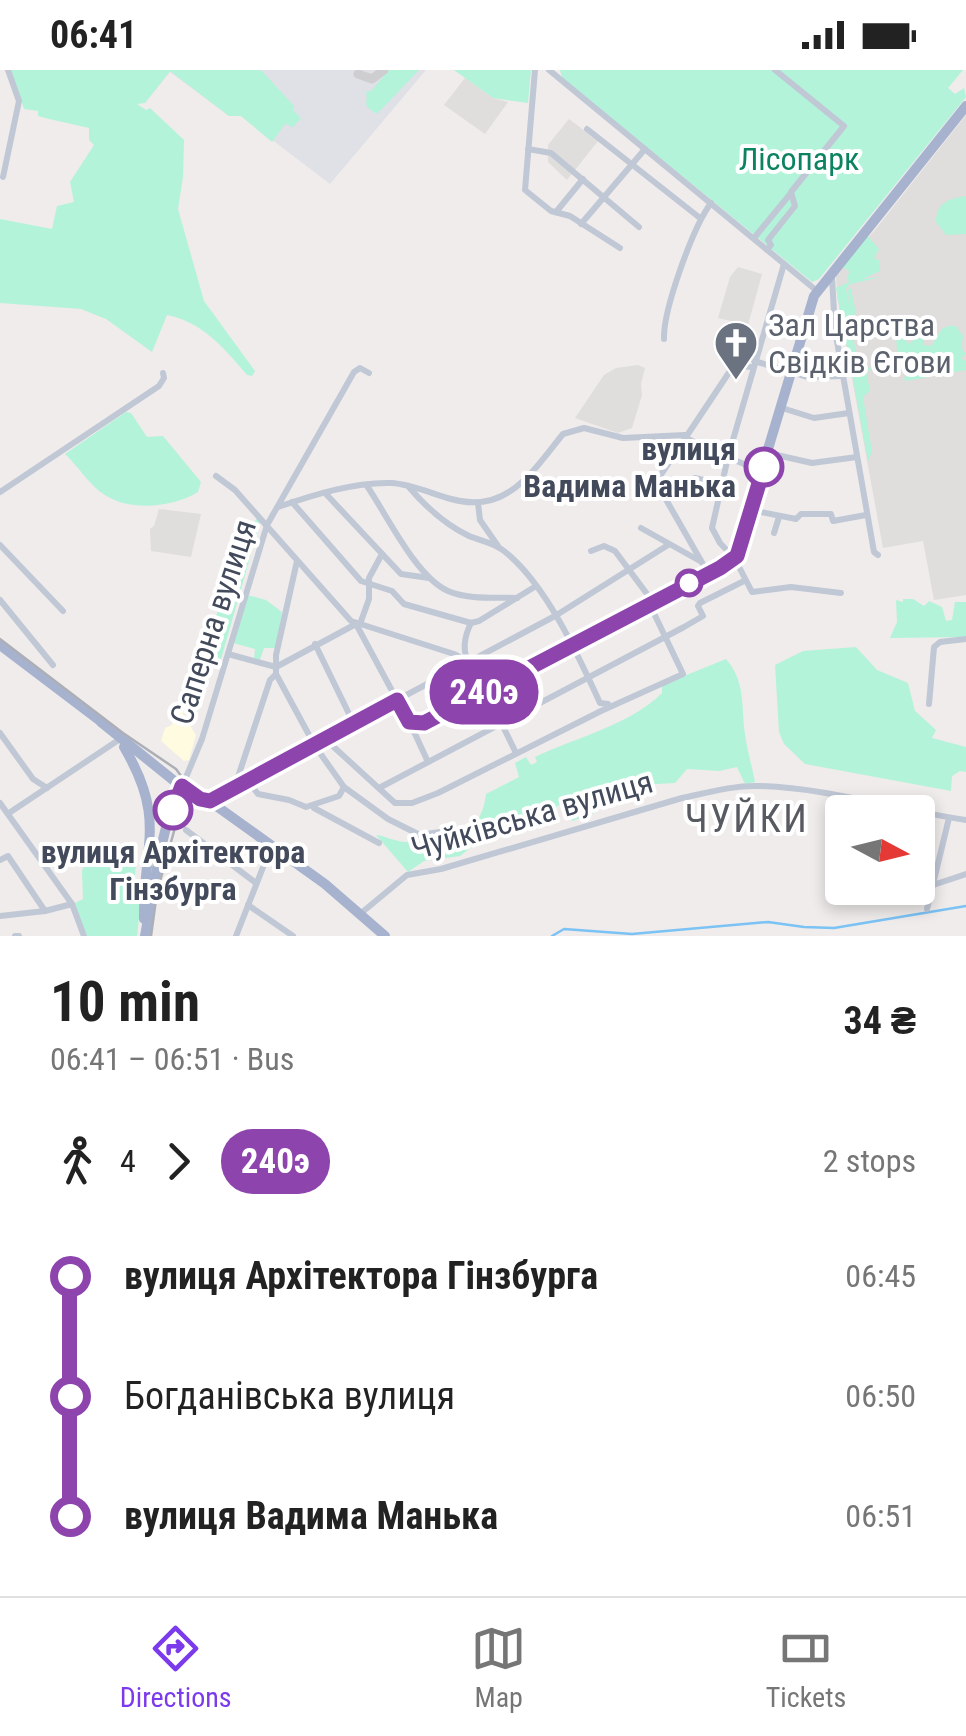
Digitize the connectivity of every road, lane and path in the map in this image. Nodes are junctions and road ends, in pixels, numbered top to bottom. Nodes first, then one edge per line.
1 (8, 70) edge
2 (535, 70) edge
3 (549, 70) edge
4 (774, 70) edge
5 (966, 106) edge
6 (587, 129) dead end
7 (528, 149) junction
8 (645, 149) junction
9 (632, 165) junction
10 (3, 177) dead end
11 (583, 179) junction
12 (792, 192) junction
13 (605, 196) junction
14 (711, 203) junction
15 (556, 212) junction
16 (700, 218) junction
17 (581, 224) junction
18 (638, 227) dead end
19 (754, 238) junction
20 (620, 248) dead end
21 (768, 250) junction
22 (784, 264) junction
23 (832, 270) junction
24 (816, 290) junction
25 (664, 339) dead end
26 (753, 364) junction
27 (792, 371) junction
28 (163, 372) dead end
29 (369, 373) dead end
30 (842, 376) junction
31 (781, 408) junction
32 (848, 413) junction
33 (686, 436) junction
34 (768, 452) junction
35 (728, 456) junction
36 (856, 457) junction
37 (762, 472) junction
38 (216, 476) dead end
39 (695, 478) dead end
40 (720, 484) junction
41 (368, 486) junction
42 (407, 486) junction
43 (0, 492) edge
44 (326, 494) junction
45 (292, 502) junction
46 (478, 503) junction
47 (277, 507) junction
48 (751, 510) junction
49 (866, 516) junction
50 (778, 517) junction
51 (267, 526) junction
52 (641, 528) dead end
53 (774, 532) dead end
54 (0, 545) edge
55 (668, 546) junction
56 (499, 548) junction
57 (591, 551) dead end
58 (382, 554) junction
59 (878, 555) dead end
60 (735, 559) junction
61 (298, 560) junction
62 (701, 562) junction
63 (632, 571) junction
64 (708, 574) junction
65 (432, 578) junction
66 (744, 581) junction
67 (369, 583) junction
68 (536, 586) junction
69 (841, 593) dead end
70 (519, 598) junction
71 (0, 600) edge
72 (652, 604) junction
73 (63, 611) dead end
74 (554, 616) junction
75 (470, 623) junction
76 (358, 624) junction
77 (666, 637) junction
78 (966, 639) edge
79 (315, 644) junction
80 (0, 645) edge
81 (572, 647) junction
82 (228, 654) junction
83 (468, 662) junction
84 (53, 665) dead end
85 (276, 670) junction
86 (588, 678) junction
87 (485, 692) junction
88 (397, 700) junction
89 (617, 704) junction
90 (928, 704) dead end
91 (353, 722) junction
92 (409, 722) junction
93 (504, 723) junction
94 (106, 725) junction
95 (0, 733) edge
96 (118, 740) junction
97 (319, 741) junction
98 (133, 751) junction
99 (516, 753) junction
100 (428, 762) junction
101 (140, 776) junction
102 (241, 783) junction
103 (183, 784) junction
104 (344, 787) junction
105 (379, 788) junction
106 (48, 789) junction
107 (210, 799) junction
108 (3, 808) edge
109 (313, 808) junction
110 (949, 818) junction
111 (966, 820) edge
112 (186, 830) dead end
113 (453, 830) dead end
114 (379, 843) dead end
115 (271, 847) junction
116 (156, 858) junction
117 (0, 860) edge
118 (966, 874) edge
119 (935, 877) edge
120 (256, 884) junction
121 (935, 884) edge
122 (72, 904) junction
123 (927, 905) edge
124 (248, 906) junction
125 (926, 910) dead end
126 (45, 911) junction
127 (360, 914) junction
128 (0, 916) edge
129 (146, 920) junction
130 (84, 936) edge
131 (145, 936) edge
132 (236, 936) edge
133 (294, 936) edge
134 (385, 936) edge

1 - 10 street
2 - 7 street
3 - 8 street
4 - 12 street
5 - 23 main road
6 - 9 street
7 - 11 street
7 - 15 street
8 - 9 street
8 - 14 street
9 - 13 street
9 - 16 street
11 - 13 street
11 - 15 street
12 - 19 street
12 - 21 street
13 - 17 street
13 - 18 street
14 - 16 street
14 - 19 street
15 - 17 street
16 - 25 street
17 - 20 street
19 - 21 street
21 - 22 street
22 - 24 street
22 - 26 street
23 - 24 main road
23 - 30 street
24 - 27 main road
26 - 27 street
26 - 33 street
26 - 35 street
27 - 30 street
27 - 31 main road
28 - 43 street
29 - 47 street, Саперна вулиця
30 - 32 street
31 - 32 street
31 - 34 main road
32 - 36 street
33 - 35 street
33 - 46 street
33 - 62 street
34 - 36 street
34 - 37 main road
35 - 37 street
35 - 40 street
36 - 49 street
37 - 48 main road
38 - 51 street
39 - 40 street
40 - 60 street
41 - 42 street
41 - 44 street
41 - 65 street
42 - 46 street
42 - 56 street
44 - 45 street
44 - 58 street
45 - 47 street
45 - 67 street
46 - 56 street
47 - 51 street, Саперна вулиця
48 - 50 street
48 - 60 main road
49 - 50 street
49 - 59 street
50 - 53 street
51 - 61 street
51 - 82 street, Саперна вулиця
52 - 55 street
54 - 73 street
55 - 62 street
55 - 63 street
56 - 68 street
57 - 63 street
58 - 65 street
58 - 67 street
60 - 64 main road
60 - 66 street
61 - 76 street
61 - 85 street
62 - 64 street
63 - 72 street
63 - 74 street
64 - 72 main road
65 - 70 street
66 - 69 street
66 - 77 street
67 - 75 street
67 - 76 street
68 - 70 street
68 - 74 street
70 - 75 street
71 - 84 street
72 - 77 street
72 - 81 main road
74 - 81 street
74 - 83 street
75 - 83 street
76 - 79 street
76 - 83 street
76 - 88 street
77 - 86 street
77 - 89 street
78 - 90 street
79 - 85 street
79 - 91 street
80 - 94 main road
81 - 86 street
81 - 87 main road
82 - 85 street
82 - 103 street, Саперна вулиця
83 - 87 street
83 - 88 street
85 - 97 street
85 - 102 street
86 - 89 street
86 - 93 street
87 - 92 main road
87 - 93 street
88 - 91 main road
88 - 92 main road
89 - 99 street
91 - 97 main road
92 - 100 street
93 - 99 street
93 - 100 street
94 - 96 main road
94 - 98 main road
95 - 106 street
96 - 98 main road
96 - 101 main road
96 - 106 street
97 - 102 main road
97 - 104 street
97 - 105 street
98 - 101 main road
98 - 103 main road
99 - 105 street
100 - 105 street
101 - 116 main road
102 - 107 main road
102 - 109 street
103 - 107 main road
103 - 116 main road
104 - 109 street
104 - 113 street
106 - 108 street
107 - 115 main road
108 - 122 street
109 - 114 street
110 - 111 street, Чуйківська вулиця
110 - 119 street
110 - 127 street, Чуйківська вулиця
112 - 120 street
115 - 120 street
115 - 127 main road
116 - 129 main road
116 - 129 main road
117 - 126 street
118 - 121 street
120 - 124 street
122 - 126 street
122 - 130 street
123 - 125 street
124 - 132 street
124 - 133 street
126 - 128 street
127 - 134 main road
129 - 131 main road

